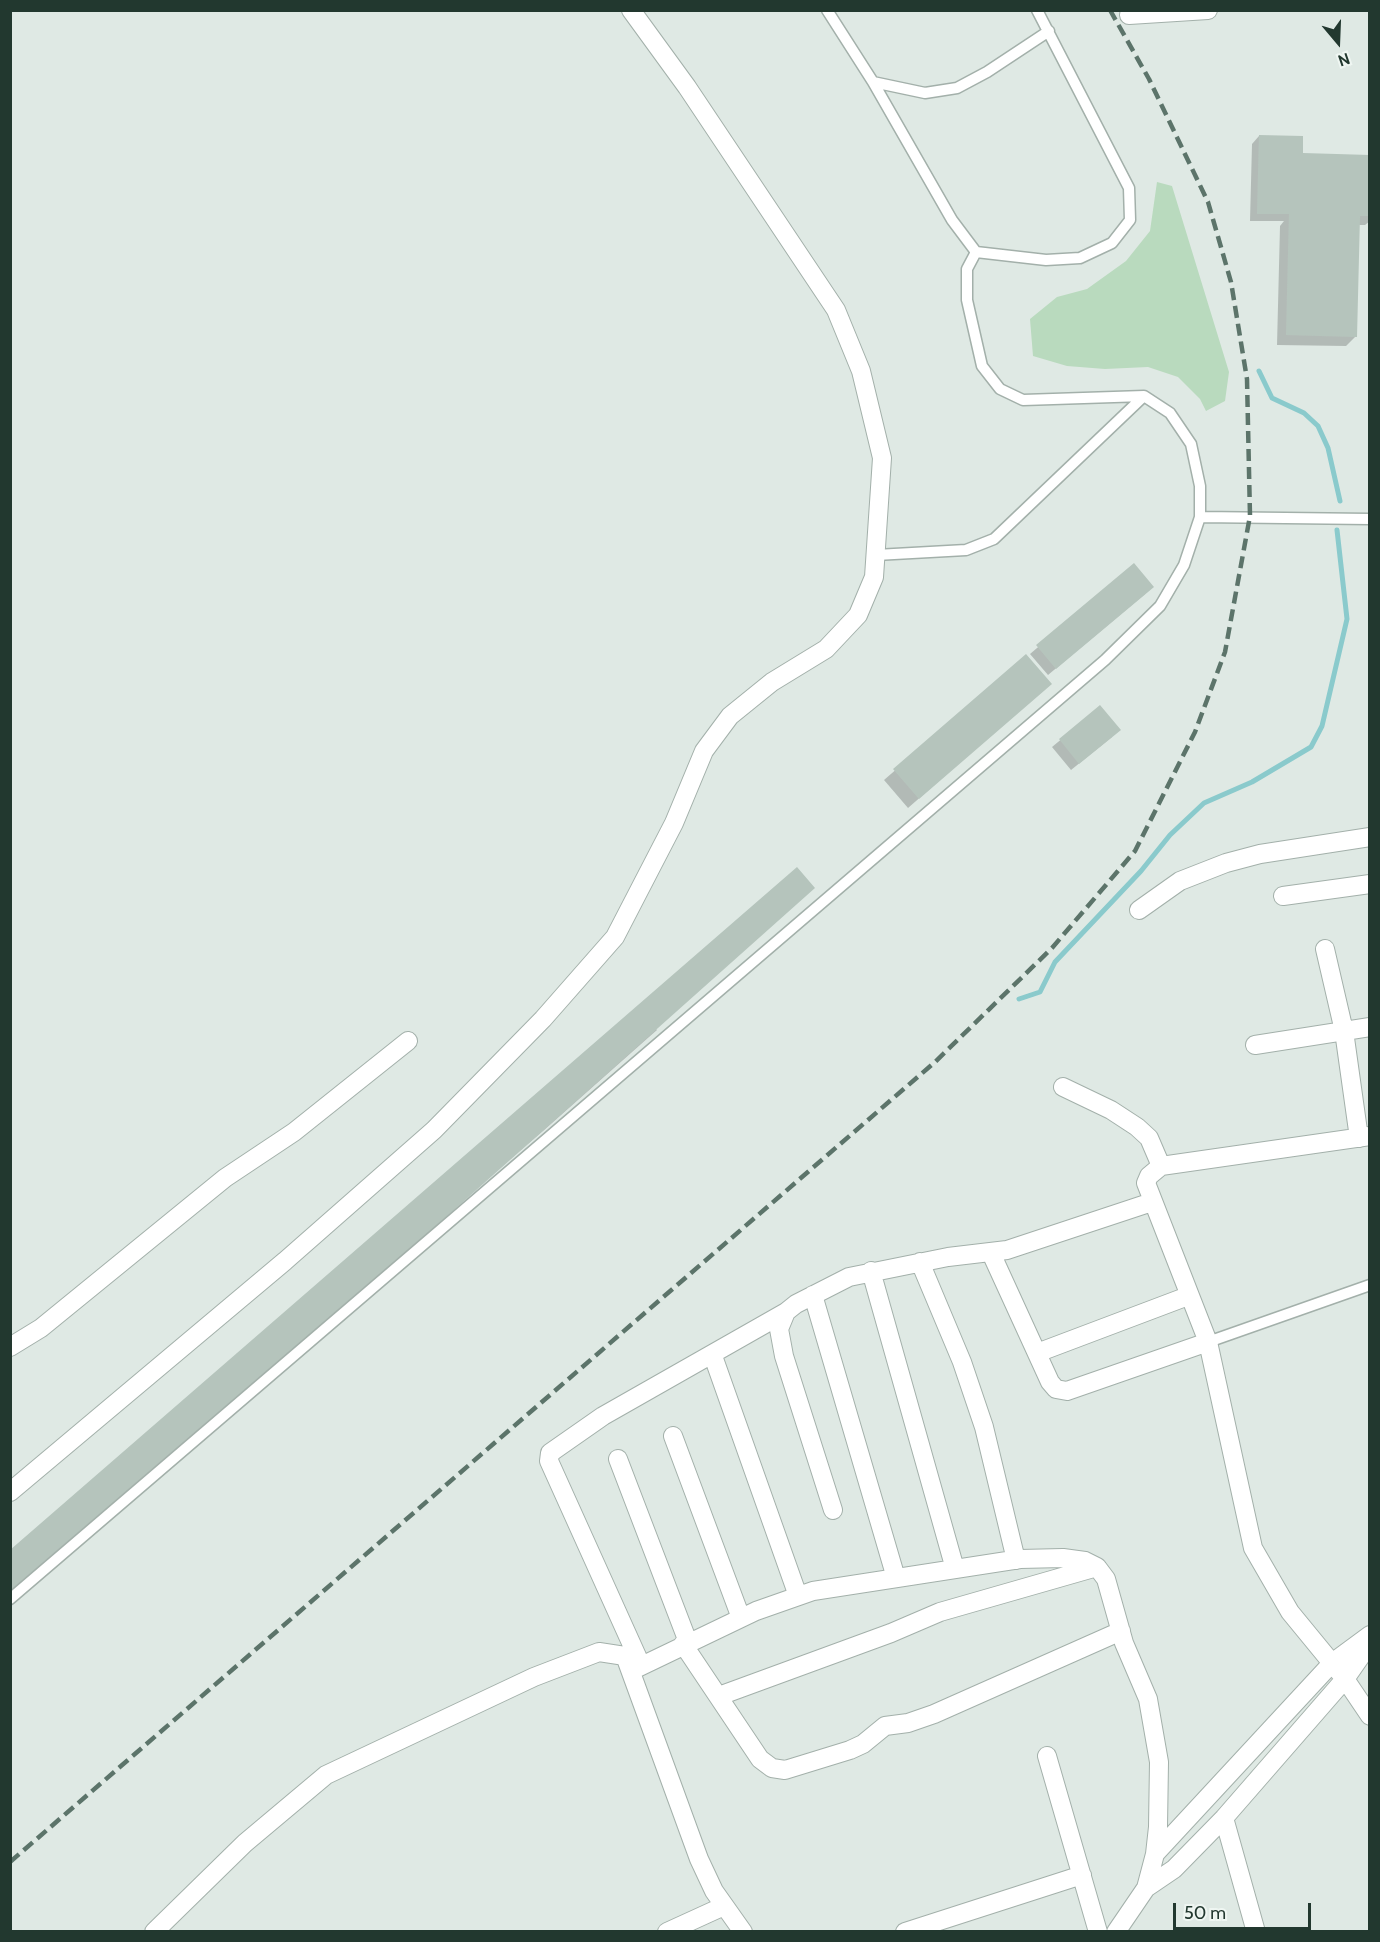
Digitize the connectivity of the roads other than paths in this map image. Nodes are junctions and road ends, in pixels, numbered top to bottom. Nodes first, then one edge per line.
1 (631, 10) edge
2 (826, 10) edge
3 (1037, 10) edge
4 (1208, 10) edge
5 (1129, 15) dead end
6 (1049, 31) junction
7 (873, 82) junction
8 (976, 252) junction
9 (1144, 396) junction
10 (1200, 517) junction
11 (1370, 519) edge
12 (876, 555) junction
13 (1370, 837) edge
14 (1370, 884) edge
15 (1283, 896) dead end
16 (1138, 910) dead end
17 (1325, 949) dead end
18 (1370, 1027) edge
19 (1344, 1031) junction
20 (408, 1041) dead end
21 (1255, 1045) dead end
22 (1063, 1087) dead end
23 (1364, 1137) edge
24 (1161, 1166) junction
25 (1152, 1202) junction
26 (991, 1253) junction
27 (920, 1262) junction
28 (871, 1271) junction
29 (1370, 1285) edge
30 (813, 1295) junction
31 (1188, 1296) junction
32 (786, 1312) junction
33 (1208, 1342) junction
34 (10, 1347) edge
35 (1037, 1353) junction
36 (713, 1356) junction
37 (673, 1436) dead end
38 (618, 1459) dead end
39 (10, 1492) edge
40 (833, 1510) dead end
41 (1016, 1560) junction
42 (1097, 1568) junction
43 (955, 1569) junction
44 (896, 1578) junction
45 (798, 1596) junction
46 (10, 1599) edge
47 (741, 1618) junction
48 (1121, 1631) junction
49 (1370, 1635) edge
50 (686, 1643) junction
51 (1370, 1643) edge
52 (1332, 1663) junction
53 (636, 1668) junction
54 (1345, 1679) junction
55 (719, 1696) junction
56 (1370, 1716) edge
57 (1047, 1756) dead end
58 (1224, 1818) junction
59 (1155, 1854) junction
60 (1082, 1875) junction
61 (1146, 1888) junction
62 (724, 1906) junction
63 (154, 1932) edge
64 (667, 1932) edge
65 (743, 1932) edge
66 (905, 1932) edge
67 (1098, 1932) edge
68 (1116, 1932) edge
69 (1256, 1932) edge

1 - 12 street
2 - 7 lane
3 - 6 lane
4 - 5 street
6 - 7 lane
6 - 8 lane
7 - 8 lane
8 - 9 lane
9 - 10 lane
9 - 12 lane
10 - 11 lane
10 - 46 lane
12 - 39 street
13 - 16 street
14 - 15 street
17 - 19 street
18 - 19 street
19 - 21 street
19 - 23 street
20 - 34 street
22 - 24 street
23 - 24 street
24 - 25 street
25 - 26 street
25 - 31 street
26 - 27 street
26 - 35 street
27 - 28 street
27 - 41 street
28 - 30 street
28 - 43 street
29 - 33 lane
30 - 32 street
30 - 44 street
31 - 33 street
31 - 35 street
32 - 36 street
32 - 40 street
33 - 35 street
33 - 52 street
36 - 45 street
36 - 53 street
37 - 47 street
38 - 50 street
41 - 42 street
41 - 43 street
42 - 48 street
42 - 55 street
43 - 44 street
44 - 45 street
45 - 47 street
47 - 50 street
48 - 55 street
48 - 59 street
49 - 52 street
50 - 53 street
50 - 55 street
51 - 54 street
52 - 54 street
52 - 59 street
53 - 62 street
53 - 63 street
54 - 56 street
54 - 58 street
57 - 60 street
58 - 61 street
58 - 69 street
59 - 61 street
60 - 66 street
60 - 67 street
61 - 68 street
62 - 64 street
62 - 65 street

